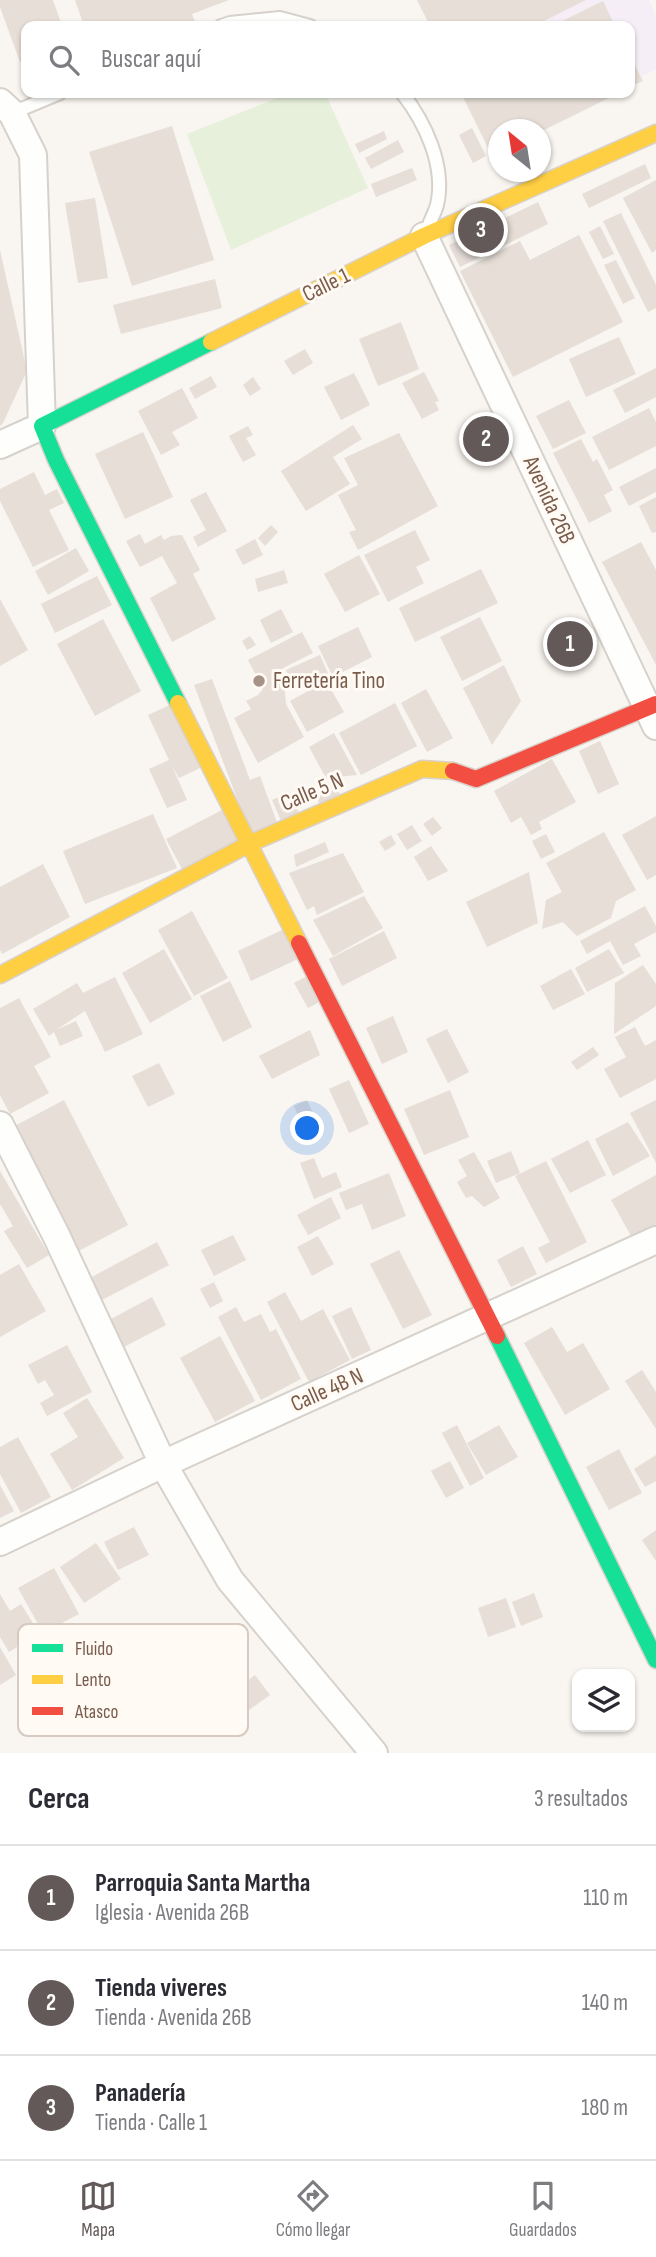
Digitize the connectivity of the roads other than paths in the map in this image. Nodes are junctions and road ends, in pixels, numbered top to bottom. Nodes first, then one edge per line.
1 (250, 21) edge
2 (291, 21) edge
3 (41, 98) edge
4 (406, 98) edge
5 (6, 107) edge
6 (656, 133) edge
7 (424, 236) junction
8 (42, 426) junction
9 (0, 445) edge
10 (653, 713) edge
11 (251, 843) junction
12 (0, 975) edge
13 (0, 1125) edge
14 (656, 1240) edge
15 (488, 1318) junction
16 (163, 1464) junction
17 (0, 1542) edge
18 (656, 1660) edge
19 (374, 1753) edge

1 - 2 lane
3 - 5 lane
4 - 7 lane
5 - 8 street
6 - 7 street, Calle 1
7 - 8 street, Calle 1
7 - 10 street, Avenida 26B
8 - 9 street, Calle 1
8 - 11 street
10 - 11 street, Calle 5 N
11 - 12 street, Calle 5 N
11 - 15 street
13 - 16 street
14 - 15 street, Calle 4B N
15 - 16 street, Calle 4B N
15 - 18 street
16 - 17 street, Calle 4B N
16 - 19 street

